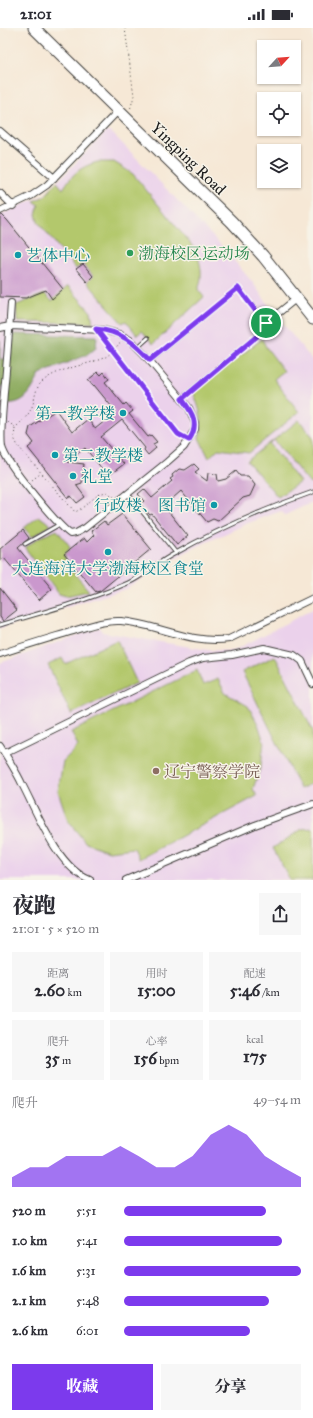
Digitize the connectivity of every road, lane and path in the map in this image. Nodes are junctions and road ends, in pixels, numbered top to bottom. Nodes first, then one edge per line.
1 (34, 28) edge
2 (125, 28) edge
3 (121, 114) junction
4 (0, 131) edge
5 (54, 178) junction
6 (0, 193) edge
7 (13, 206) junction
8 (0, 211) edge
9 (297, 298) junction
10 (11, 303) dead end
11 (313, 319) edge
12 (266, 323) junction
13 (10, 326) junction
14 (0, 328) edge
15 (96, 329) junction
16 (148, 338) dead end
17 (130, 340) junction
18 (138, 347) junction
19 (114, 351) junction
20 (150, 360) junction
21 (182, 399) junction
22 (189, 440) junction
23 (1, 446) edge
24 (41, 473) junction
25 (27, 484) junction
26 (313, 492) edge
27 (128, 494) junction
28 (118, 502) junction
29 (60, 524) junction
30 (25, 544) dead end
31 (176, 553) junction
32 (313, 598) edge
33 (0, 625) edge
34 (0, 654) edge
35 (313, 684) edge
36 (0, 746) edge
37 (5, 753) junction
38 (313, 804) edge
39 (90, 880) edge
40 (126, 880) edge

1 - 3 highway, Yingping Road
2 - 3 path
3 - 5 street
3 - 9 highway, Yingping Road
4 - 5 street
5 - 7 street
6 - 7 street
7 - 8 street
9 - 11 highway, Yingping Road
9 - 12 street
10 - 13 street
12 - 20 lane
12 - 21 lane
13 - 14 street
13 - 15 street
13 - 23 street
15 - 17 street
15 - 19 path
16 - 18 lane
17 - 18 street
17 - 19 path
18 - 20 street
19 - 22 path
19 - 24 path
20 - 21 street
21 - 22 street
22 - 27 street
23 - 25 street
24 - 25 path
24 - 28 path
25 - 29 street
26 - 31 lane
27 - 28 street
27 - 31 lane
28 - 29 street
29 - 30 lane
31 - 33 lane
32 - 34 street
35 - 37 street
36 - 37 street
37 - 39 street
38 - 40 street

